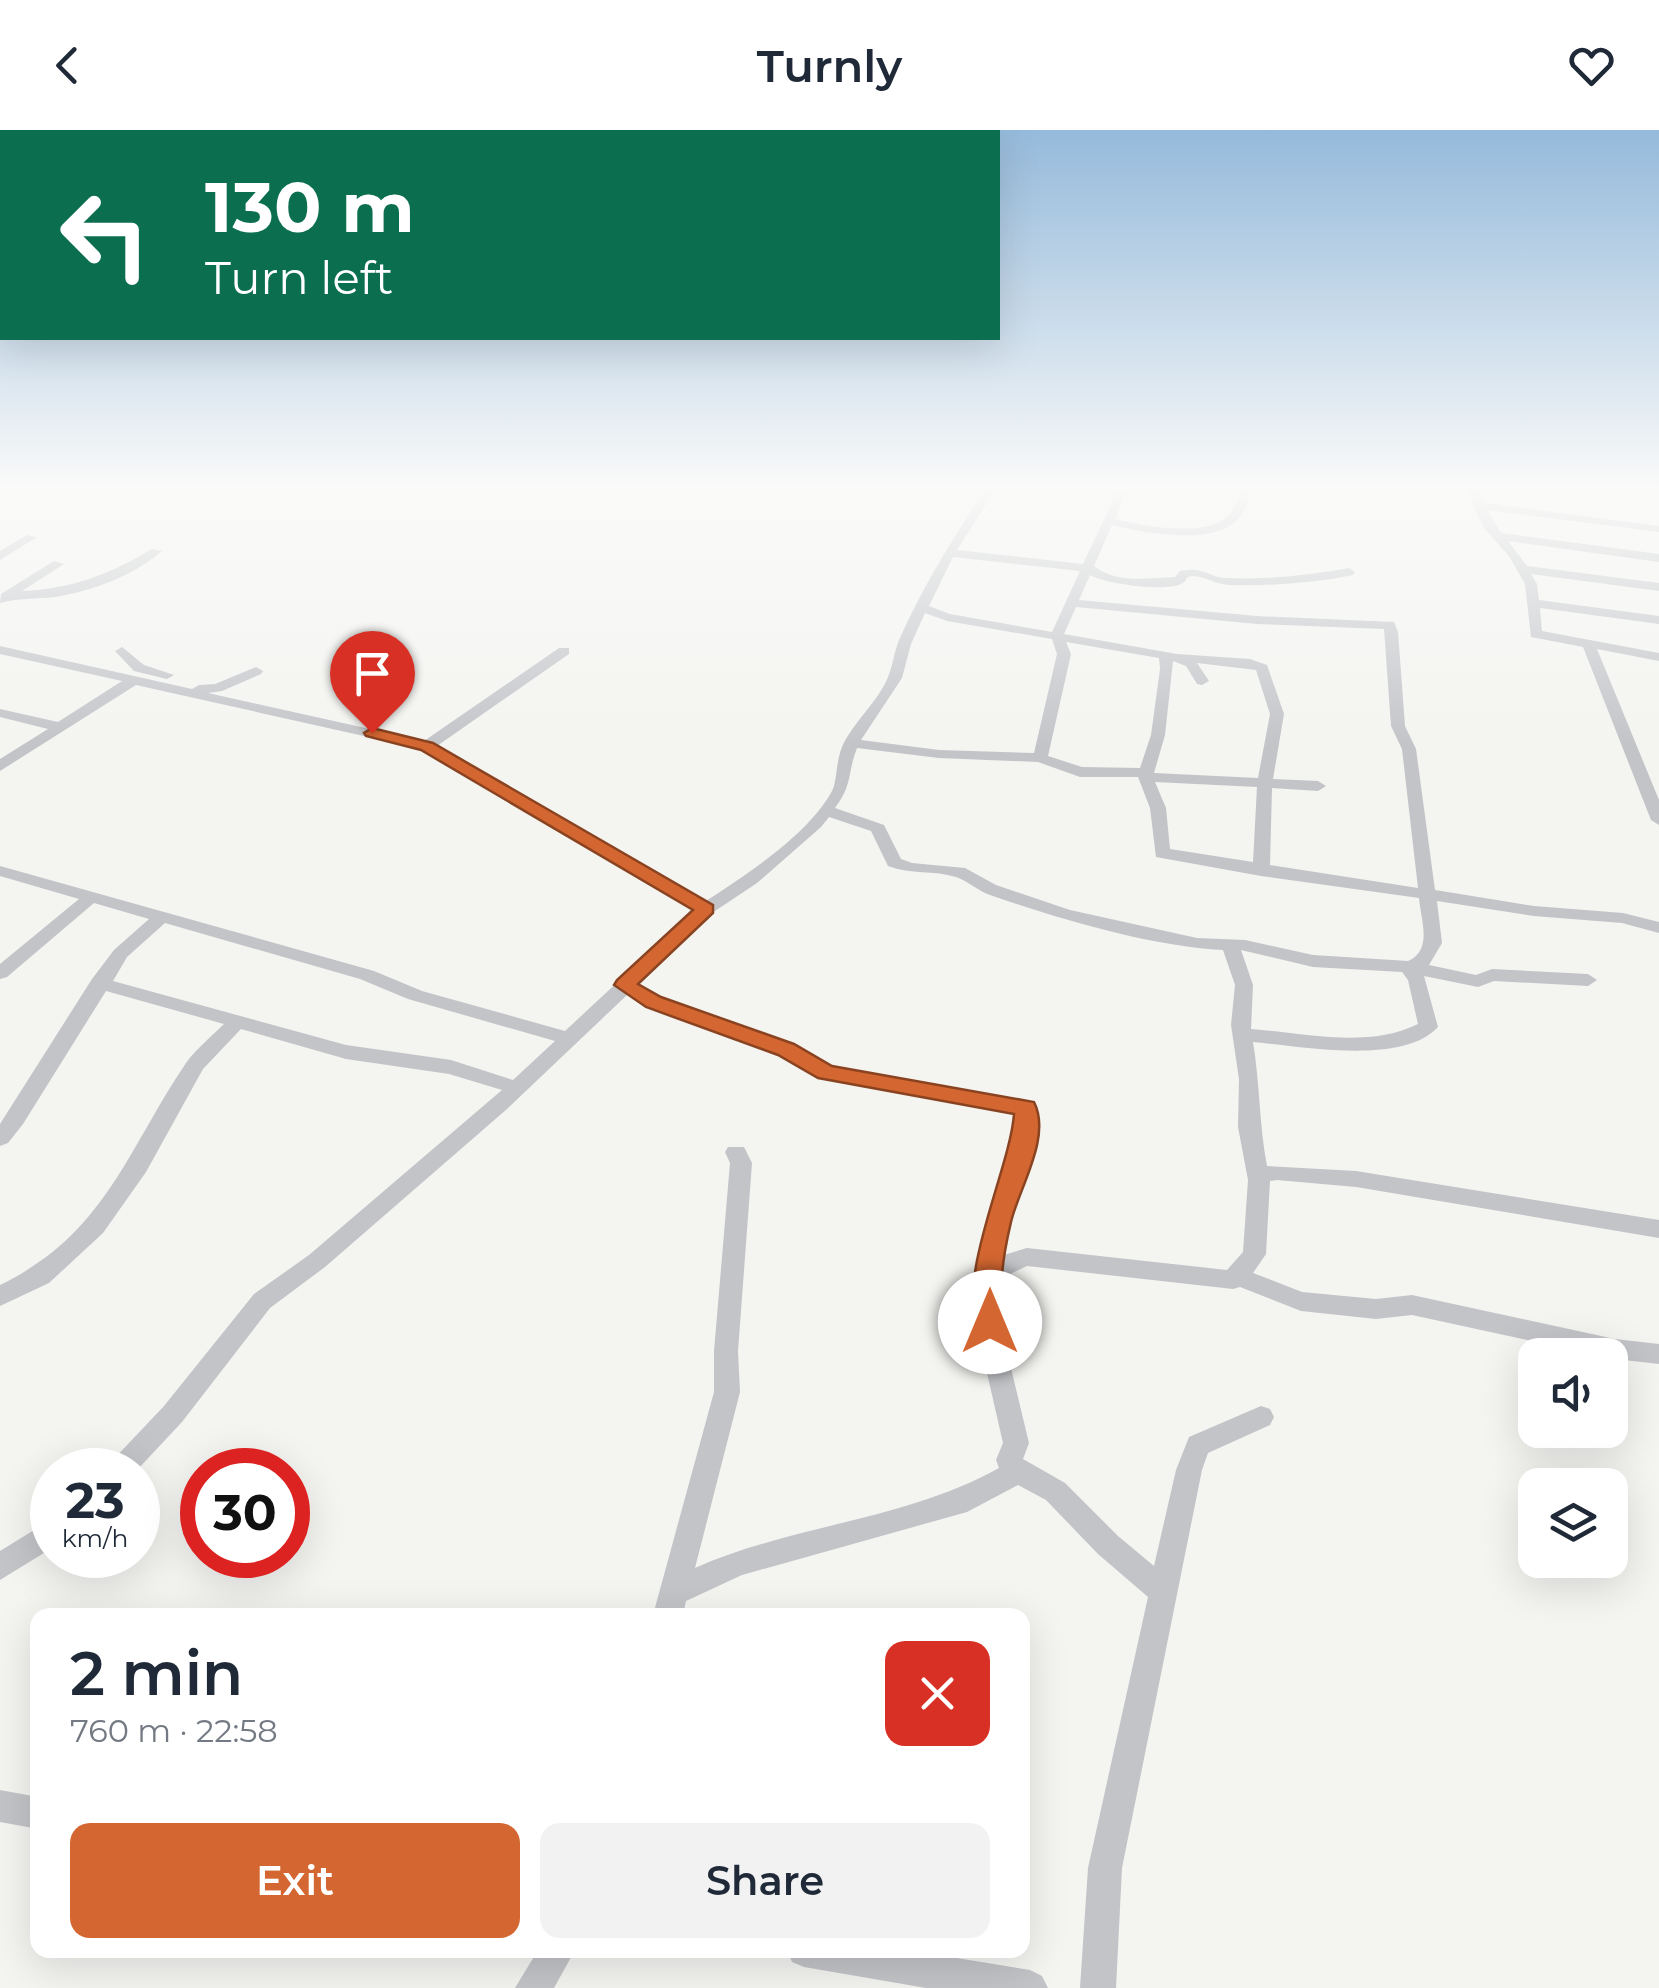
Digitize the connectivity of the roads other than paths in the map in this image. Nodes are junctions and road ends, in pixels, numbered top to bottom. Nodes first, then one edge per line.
1 (42, 574) edge
2 (118, 574) edge
3 (940, 574) edge
4 (1087, 574) edge
5 (1095, 574) edge
6 (1186, 574) edge
7 (1202, 574) edge
8 (1338, 574) edge
9 (1525, 574) edge
10 (1564, 574) edge
11 (1659, 587) edge
12 (2, 597) edge
13 (1073, 603) junction
14 (1532, 603) junction
15 (924, 612) junction
16 (1659, 620) edge
17 (1058, 635) junction
18 (1589, 646) junction
19 (0, 650) edge
20 (122, 651) dead end
21 (564, 651) dead end
22 (1169, 656) junction
23 (1659, 658) edge
24 (256, 671) dead end
25 (132, 680) junction
26 (1202, 681) dead end
27 (217, 688) junction
28 (176, 690) junction
29 (0, 713) edge
30 (60, 727) junction
31 (850, 743) junction
32 (427, 746) junction
33 (1040, 758) junction
34 (0, 766) edge
35 (1146, 775) junction
36 (1265, 782) junction
37 (1318, 786) dead end
38 (825, 810) junction
39 (1659, 820) edge
40 (1261, 871) junction
41 (4, 877) edge
42 (1426, 895) junction
43 (88, 899) junction
44 (706, 909) junction
45 (159, 918) junction
46 (1659, 928) edge
47 (1230, 944) junction
48 (1408, 967) junction
49 (0, 973) edge
50 (1588, 980) dead end
51 (99, 983) junction
52 (624, 985) junction
53 (238, 1021) junction
54 (1243, 1035) junction
55 (567, 1038) junction
56 (516, 1088) junction
57 (0, 1138) edge
58 (736, 1152) dead end
59 (1258, 1175) junction
60 (1659, 1229) edge
61 (989, 1275) junction
62 (1236, 1276) junction
63 (0, 1296) edge
64 (1659, 1354) edge
65 (1261, 1417) dead end
66 (140, 1448) edge
67 (1016, 1472) junction
68 (30, 1547) edge
69 (0, 1567) edge
70 (1162, 1591) junction
71 (671, 1604) edge
72 (0, 1806) edge
73 (30, 1812) edge
74 (553, 1958) edge
75 (852, 1958) edge
76 (533, 1988) edge
77 (1030, 1988) edge
78 (1098, 1988) edge

1 - 12 street
2 - 12 street
3 - 15 street
4 - 13 street
5 - 6 street
7 - 8 street
9 - 14 street
10 - 11 street
13 - 17 street
13 - 42 street
14 - 16 street
14 - 18 street
15 - 17 street
15 - 31 street
17 - 22 street
17 - 33 street
18 - 23 street
18 - 39 street
19 - 25 street
20 - 27 street
21 - 32 street
22 - 26 street
22 - 35 street
22 - 36 street
24 - 27 street
25 - 28 street
25 - 30 street
27 - 28 street
28 - 32 street
29 - 30 street
30 - 34 street
31 - 33 street
31 - 38 street
32 - 44 street
33 - 35 street
35 - 36 street
35 - 40 street
36 - 37 street
36 - 40 street
38 - 44 street
38 - 47 street
40 - 42 street
41 - 43 street
42 - 46 street
42 - 48 street
43 - 45 street
43 - 49 street
44 - 52 street
45 - 51 street
45 - 55 street
47 - 48 street
47 - 54 street
48 - 50 street
48 - 54 street
51 - 53 street
51 - 57 street
52 - 55 street
52 - 61 street
53 - 56 street
53 - 63 street
54 - 59 street
55 - 56 street
56 - 66 street
58 - 71 street
59 - 60 street
59 - 62 street
61 - 62 street
61 - 67 street
62 - 64 street
65 - 70 street
67 - 70 street
67 - 71 street
68 - 69 street
70 - 78 street
72 - 73 street
74 - 76 street
75 - 77 street

